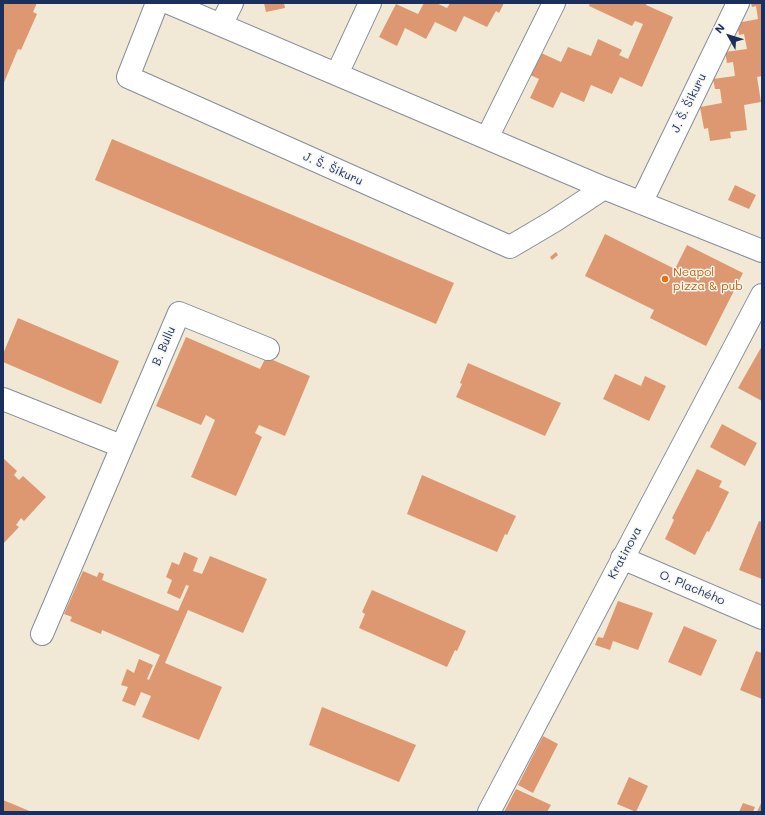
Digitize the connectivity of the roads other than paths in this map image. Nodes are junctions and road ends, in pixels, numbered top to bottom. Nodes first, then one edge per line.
1 (157, 3) edge
2 (168, 3) edge
3 (232, 3) edge
4 (370, 3) edge
5 (554, 3) edge
6 (738, 3) edge
7 (221, 25) junction
8 (337, 74) junction
9 (487, 138) junction
10 (604, 188) junction
11 (641, 203) junction
12 (762, 251) edge
13 (762, 295) edge
14 (268, 349) dead end
15 (3, 400) edge
16 (121, 446) junction
17 (622, 558) junction
18 (762, 618) edge
19 (42, 634) dead end
20 (489, 812) edge

1 - 10 street, J. Š. Šikuru
2 - 7 street
3 - 7 street
4 - 8 street
5 - 9 street
6 - 11 street, J. Š. Šikuru
7 - 8 street
8 - 9 street
9 - 10 street
10 - 11 street
11 - 12 street
13 - 17 street, Kratinova
14 - 16 street, B. Bullu
15 - 16 street
16 - 19 street, B. Bullu
17 - 18 street, O. Plachého
17 - 20 street, Kratinova

